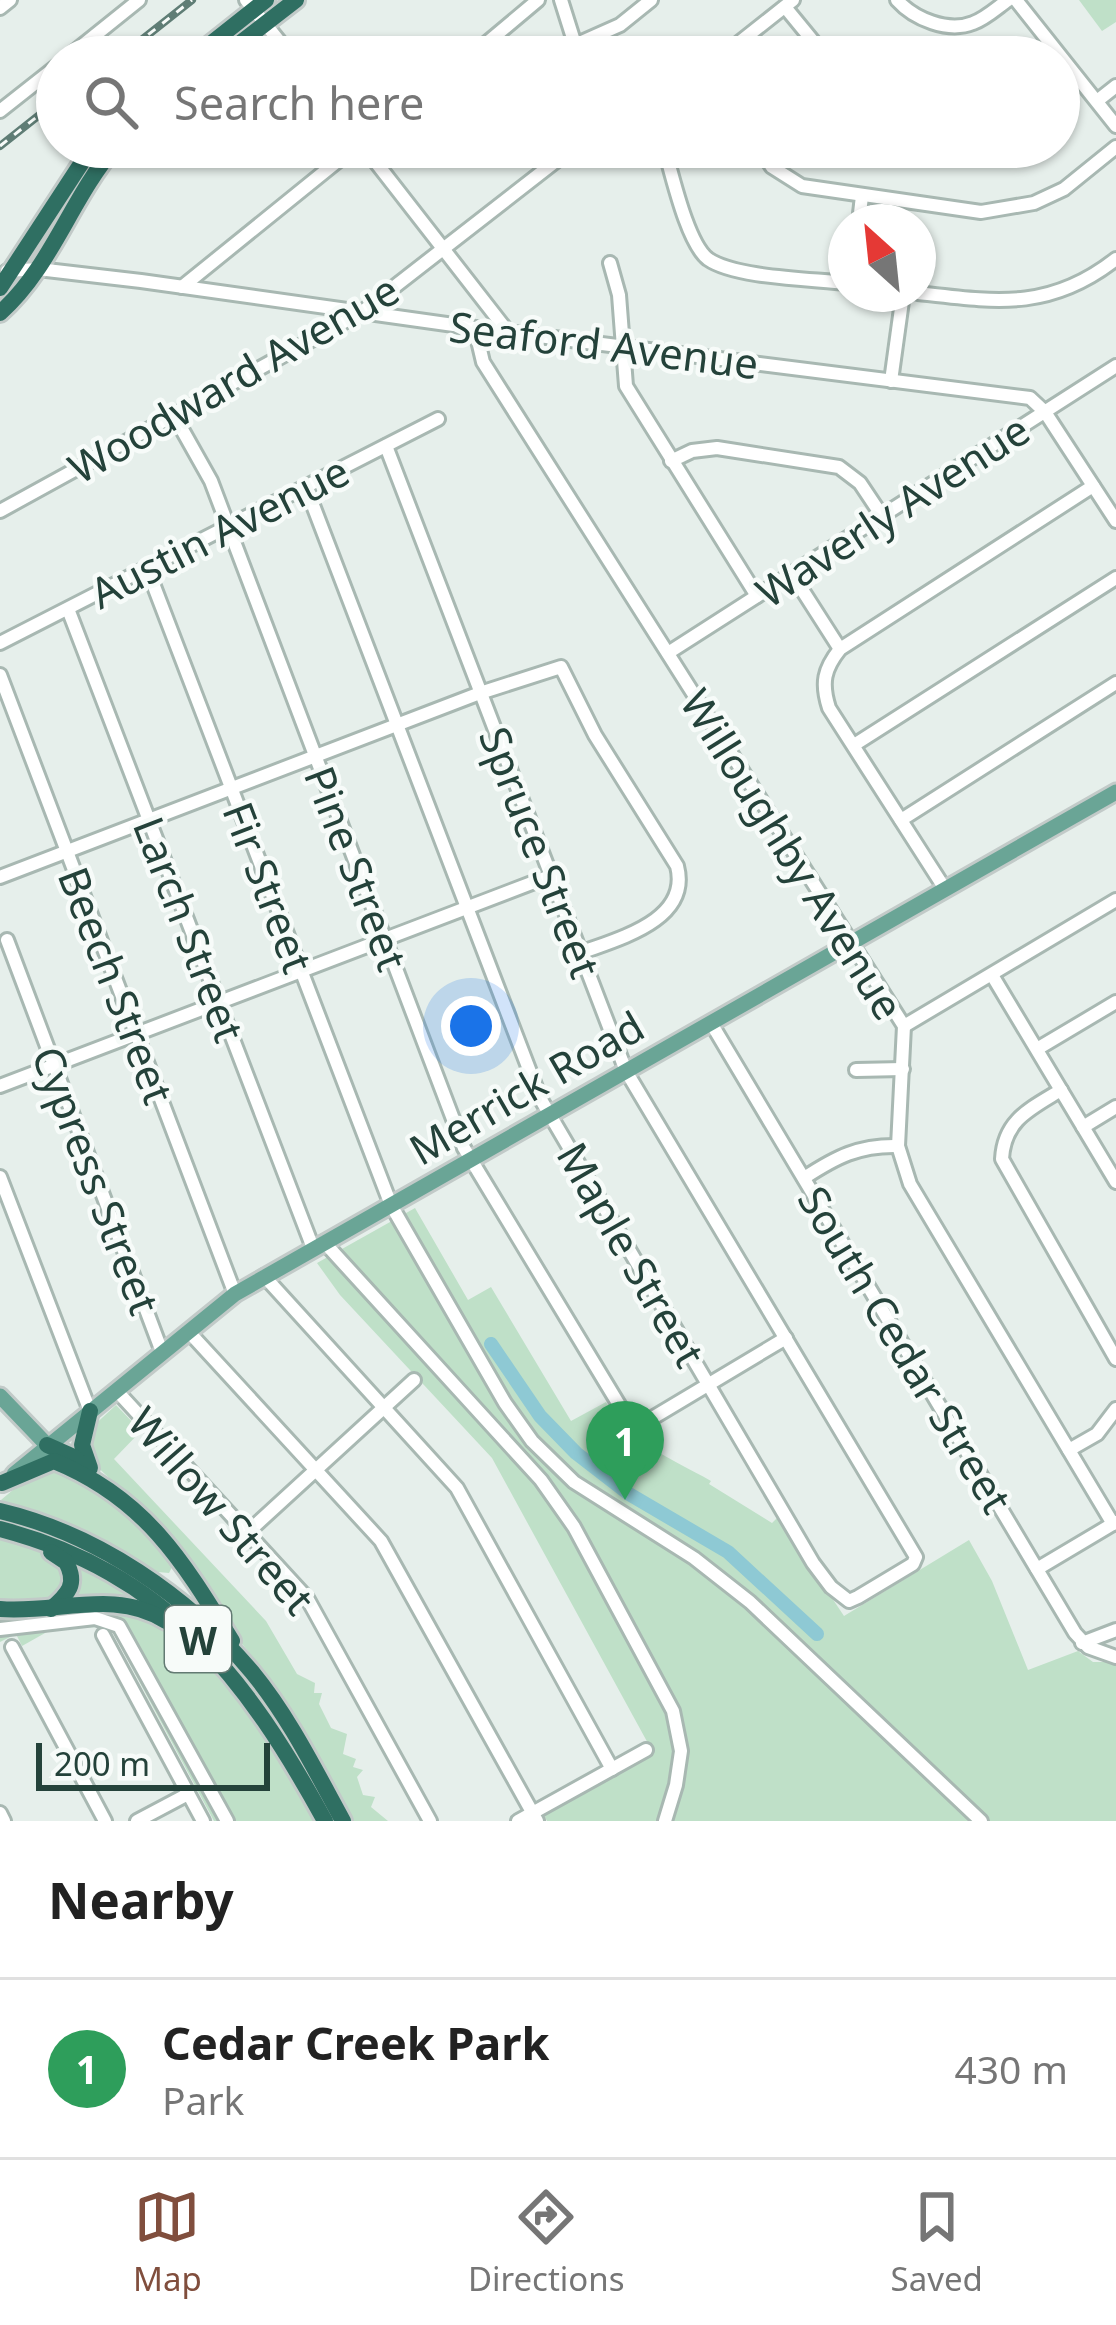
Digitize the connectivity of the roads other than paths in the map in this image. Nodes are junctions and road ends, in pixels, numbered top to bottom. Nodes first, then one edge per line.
1 (10, 0) edge
2 (139, 0) edge
3 (296, 0) edge
4 (538, 0) edge
5 (561, 0) edge
6 (651, 0) edge
7 (897, 0) edge
8 (1012, 0) edge
9 (789, 3) edge
10 (0, 8) edge
11 (258, 8) edge
12 (95, 36) edge
13 (221, 36) edge
14 (237, 36) edge
15 (277, 36) edge
16 (495, 36) edge
17 (572, 36) edge
18 (602, 36) edge
19 (747, 36) edge
20 (812, 36) edge
21 (1038, 36) edge
22 (36, 83) edge
23 (1116, 86) edge
24 (1080, 87) edge
25 (1097, 101) junction
26 (0, 111) edge
27 (1116, 126) edge
28 (1116, 147) edge
29 (80, 168) edge
30 (97, 168) edge
31 (333, 168) edge
32 (377, 168) edge
33 (547, 168) edge
34 (671, 168) edge
35 (774, 168) edge
36 (862, 196) junction
37 (861, 204) edge
38 (444, 248) junction
39 (1116, 260) edge
40 (610, 263) dead end
41 (20, 270) edge
42 (828, 281) edge
43 (182, 287) junction
44 (0, 288) edge
45 (936, 295) edge
46 (362, 312) junction
47 (901, 312) edge
48 (0, 313) edge
49 (475, 328) junction
50 (508, 332) junction
51 (622, 346) junction
52 (1116, 367) edge
53 (891, 381) junction
54 (1046, 412) junction
55 (175, 417) junction
56 (438, 419) dead end
57 (386, 446) junction
58 (671, 461) junction
59 (1094, 486) junction
60 (306, 487) junction
61 (0, 511) edge
62 (882, 516) junction
63 (1116, 521) edge
64 (227, 527) junction
65 (147, 568) junction
66 (792, 574) junction
67 (1116, 578) edge
68 (758, 596) junction
69 (68, 609) junction
70 (0, 644) edge
71 (840, 649) junction
72 (668, 653) junction
73 (0, 676) edge
74 (1116, 682) edge
75 (480, 693) junction
76 (398, 725) junction
77 (854, 746) junction
78 (314, 757) junction
79 (232, 788) junction
80 (1116, 792) edge
81 (148, 820) junction
82 (902, 820) junction
83 (65, 852) junction
84 (550, 876) junction
85 (0, 877) edge
86 (946, 889) junction
87 (1116, 900) edge
88 (467, 907) junction
89 (384, 939) junction
90 (7, 940) dead end
91 (853, 942) junction
92 (580, 953) junction
93 (301, 970) junction
94 (992, 975) junction
95 (218, 1002) junction
96 (1116, 1002) edge
97 (710, 1023) junction
98 (904, 1026) junction
99 (136, 1034) junction
100 (1037, 1049) junction
101 (52, 1066) junction
102 (903, 1069) junction
103 (856, 1070) dead end
104 (626, 1071) junction
105 (0, 1086) edge
106 (1061, 1090) junction
107 (1116, 1107) edge
108 (550, 1115) junction
109 (1083, 1126) junction
110 (898, 1146) junction
111 (470, 1160) junction
112 (0, 1177) edge
113 (803, 1178) junction
114 (1116, 1181) edge
115 (392, 1204) junction
116 (319, 1245) junction
117 (264, 1276) junction
118 (235, 1294) junction
119 (188, 1330) junction
120 (785, 1338) junction
121 (162, 1352) junction
122 (1116, 1359) edge
123 (414, 1380) dead end
124 (709, 1385) junction
125 (116, 1390) junction
126 (0, 1396) edge
127 (385, 1406) junction
128 (1116, 1409) edge
129 (90, 1411) junction
130 (47, 1445) junction
131 (1069, 1450) junction
132 (317, 1470) junction
133 (94, 1474) junction
134 (1, 1484) edge
135 (113, 1494) junction
136 (4, 1521) edge
137 (1115, 1523) edge
138 (248, 1532) junction
139 (64, 1534) junction
140 (169, 1544) junction
141 (1037, 1569) junction
142 (842, 1598) joint
143 (0, 1609) edge
144 (51, 1609) junction
145 (0, 1629) edge
146 (1116, 1630) edge
147 (103, 1635) dead end
148 (1082, 1643) junction
149 (12, 1647) dead end
150 (1116, 1657) edge
151 (246, 1678) junction
152 (646, 1750) dead end
153 (612, 1769) junction
154 (188, 1793) junction
155 (0, 1813) edge
156 (534, 1817) edge
157 (4, 1821) edge
158 (105, 1821) edge
159 (137, 1821) edge
160 (203, 1821) edge
161 (227, 1821) edge
162 (325, 1821) edge
163 (343, 1821) edge
164 (430, 1821) edge
165 (518, 1821) edge
166 (665, 1821) edge
167 (981, 1821) edge

1 - 10 street
2 - 12 street
3 - 11 highway
4 - 16 street
5 - 17 street
6 - 18 street
7 - 8 street
8 - 21 street
9 - 19 street
9 - 20 street
11 - 13 highway
11 - 14 highway
11 - 15 street
22 - 26 street
23 - 25 street
24 - 25 street
25 - 27 street
28 - 36 street
29 - 41 highway
30 - 41 highway
31 - 43 street
32 - 38 street
33 - 38 street, Woodward Avenue
34 - 42 street
35 - 36 street
36 - 37 street
38 - 46 street, Woodward Avenue
38 - 50 street
39 - 45 street
40 - 51 street
41 - 43 street, Seaford Avenue
41 - 44 highway
41 - 48 highway
43 - 46 street, Seaford Avenue
46 - 49 street, Seaford Avenue
46 - 55 street, Woodward Avenue
47 - 53 street
49 - 50 street, Seaford Avenue
49 - 72 street, Willoughby Avenue
50 - 51 street, Seaford Avenue
51 - 53 street, Seaford Avenue
51 - 58 street
52 - 54 street, Waverly Avenue
53 - 54 street, Seaford Avenue
54 - 59 street
54 - 62 street, Waverly Avenue
55 - 61 street, Woodward Avenue
55 - 64 street, Pine Street
56 - 57 street, Austin Avenue
57 - 60 street, Austin Avenue
57 - 75 street, Spruce Street
58 - 62 street
58 - 68 street
59 - 63 street
59 - 71 street
60 - 64 street, Austin Avenue
60 - 76 street, Maple Street
62 - 66 street, Waverly Avenue
64 - 65 street, Austin Avenue
64 - 78 street, Pine Street
65 - 69 street, Austin Avenue
65 - 79 street, Fir Street
66 - 68 street, Waverly Avenue
66 - 71 street
67 - 77 street
68 - 72 street, Waverly Avenue
69 - 70 street, Austin Avenue
69 - 81 street, Larch Street
71 - 77 street
72 - 91 street, Willoughby Avenue
73 - 83 street, Beech Street
74 - 82 street
75 - 76 street
75 - 84 street, Spruce Street
75 - 92 street
76 - 78 street
76 - 88 street, Maple Street
77 - 82 street
78 - 79 street
78 - 89 street, Pine Street
79 - 81 street
79 - 93 street, Fir Street
80 - 86 main road, Merrick Road
81 - 83 street
81 - 95 street, Larch Street
82 - 86 street
83 - 85 street
83 - 99 street, Beech Street
84 - 88 street
84 - 92 street, Spruce Street
86 - 91 main road, Merrick Road
87 - 94 street
88 - 89 street
88 - 108 street, Maple Street
89 - 93 street
89 - 111 street, Pine Street
90 - 101 street, Cypress Street
91 - 97 main road, Merrick Road
91 - 98 street, Willoughby Avenue
92 - 104 street, Spruce Street
93 - 95 street
93 - 115 street, Fir Street
94 - 98 street
94 - 100 street
95 - 99 street
95 - 116 street, Larch Street
96 - 100 street
97 - 104 main road, Merrick Road
97 - 113 street, South Cedar Street
98 - 102 street, Willoughby Avenue
99 - 101 street
99 - 118 street, Beech Street
100 - 106 street
101 - 105 street
101 - 121 street, Cypress Street
102 - 103 street
102 - 110 street, Willoughby Avenue
104 - 108 main road, Merrick Road
104 - 120 street, Spruce Street
106 - 109 street
106 - 122 street
107 - 109 street
108 - 111 main road, Merrick Road
108 - 124 street, Maple Street
109 - 114 street
110 - 113 street
110 - 131 street, Willoughby Avenue
111 - 115 main road, Merrick Road
111 - 124 street, Pine Street
112 - 129 street, Willow Street
113 - 141 street, South Cedar Street
115 - 116 main road, Merrick Road
115 - 167 street, Fir Street
116 - 117 main road, Merrick Road
116 - 166 street
117 - 118 main road, Merrick Road
117 - 127 street
118 - 119 main road, Merrick Road
119 - 121 main road, Merrick Road
119 - 132 street
120 - 124 street
120 - 142 street, Spruce Street
121 - 125 main road, Merrick Road
123 - 127 street
124 - 142 street, Maple Street
125 - 129 main road, Merrick Road
125 - 138 street, Willow Street
126 - 130 main road
127 - 132 street
127 - 153 street
128 - 131 street
129 - 130 main road, Merrick Road
129 - 133 highway
130 - 133 highway
130 - 134 main road, Merrick Road
131 - 137 street, Willoughby Avenue
132 - 138 street
132 - 156 street
133 - 135 highway
134 - 135 highway
135 - 140 highway
136 - 139 highway, W
136 - 144 highway
136 - 151 highway, W
137 - 141 street
138 - 164 street, Willow Street
139 - 140 highway
139 - 151 highway, W
140 - 151 highway
141 - 148 street, South Cedar Street
143 - 144 highway
144 - 151 highway
145 - 161 street
146 - 148 street
147 - 154 street
148 - 150 street
149 - 158 street
151 - 162 highway, W
151 - 163 highway, W
152 - 153 street
153 - 156 street
154 - 159 street
154 - 160 street
155 - 157 street
156 - 165 street

